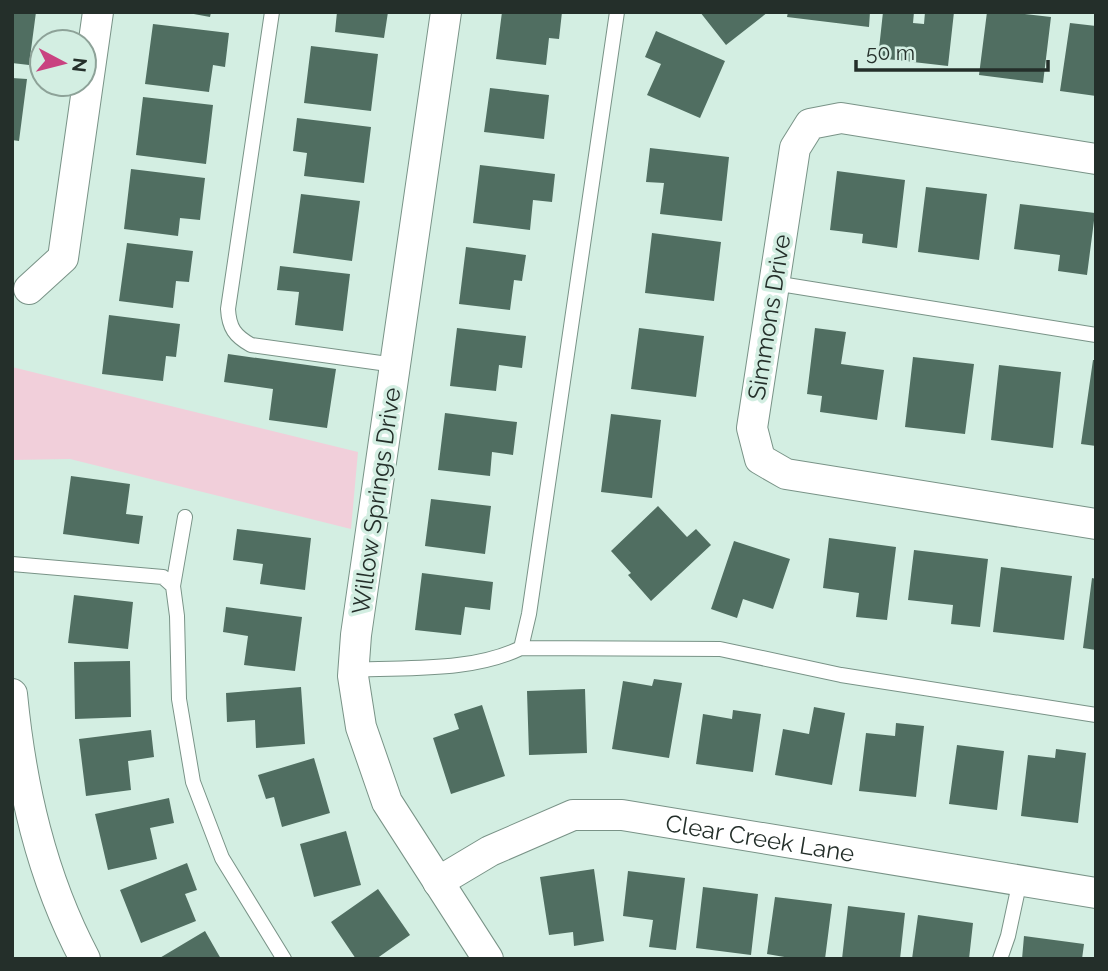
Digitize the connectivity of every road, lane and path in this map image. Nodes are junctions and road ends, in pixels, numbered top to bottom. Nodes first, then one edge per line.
1 (98, 12) edge
2 (272, 12) edge
3 (446, 12) edge
4 (617, 12) edge
5 (1096, 159) edge
6 (774, 283) junction
7 (29, 289) dead end
8 (1096, 335) edge
9 (396, 365) junction
10 (185, 517) dead end
11 (1096, 524) edge
12 (12, 564) edge
13 (173, 586) junction
14 (520, 648) junction
15 (354, 670) junction
16 (12, 694) edge
17 (1096, 715) edge
18 (1020, 880) junction
19 (438, 882) junction
20 (1096, 892) edge
21 (85, 959) edge
22 (284, 959) edge
23 (488, 959) edge
24 (1000, 959) edge

1 - 7 street
2 - 9 lane
3 - 9 street, Willow Springs Drive
4 - 14 lane
5 - 6 street, Simmons Drive
6 - 8 lane
6 - 11 street, Simmons Drive
9 - 15 street, Willow Springs Drive
10 - 13 lane
12 - 13 lane
13 - 22 lane
14 - 15 lane
14 - 17 lane
15 - 19 street, Willow Springs Drive
16 - 21 street
18 - 19 street, Clear Creek Lane
18 - 20 street, Clear Creek Lane
18 - 24 lane
19 - 23 street, Willow Springs Drive

